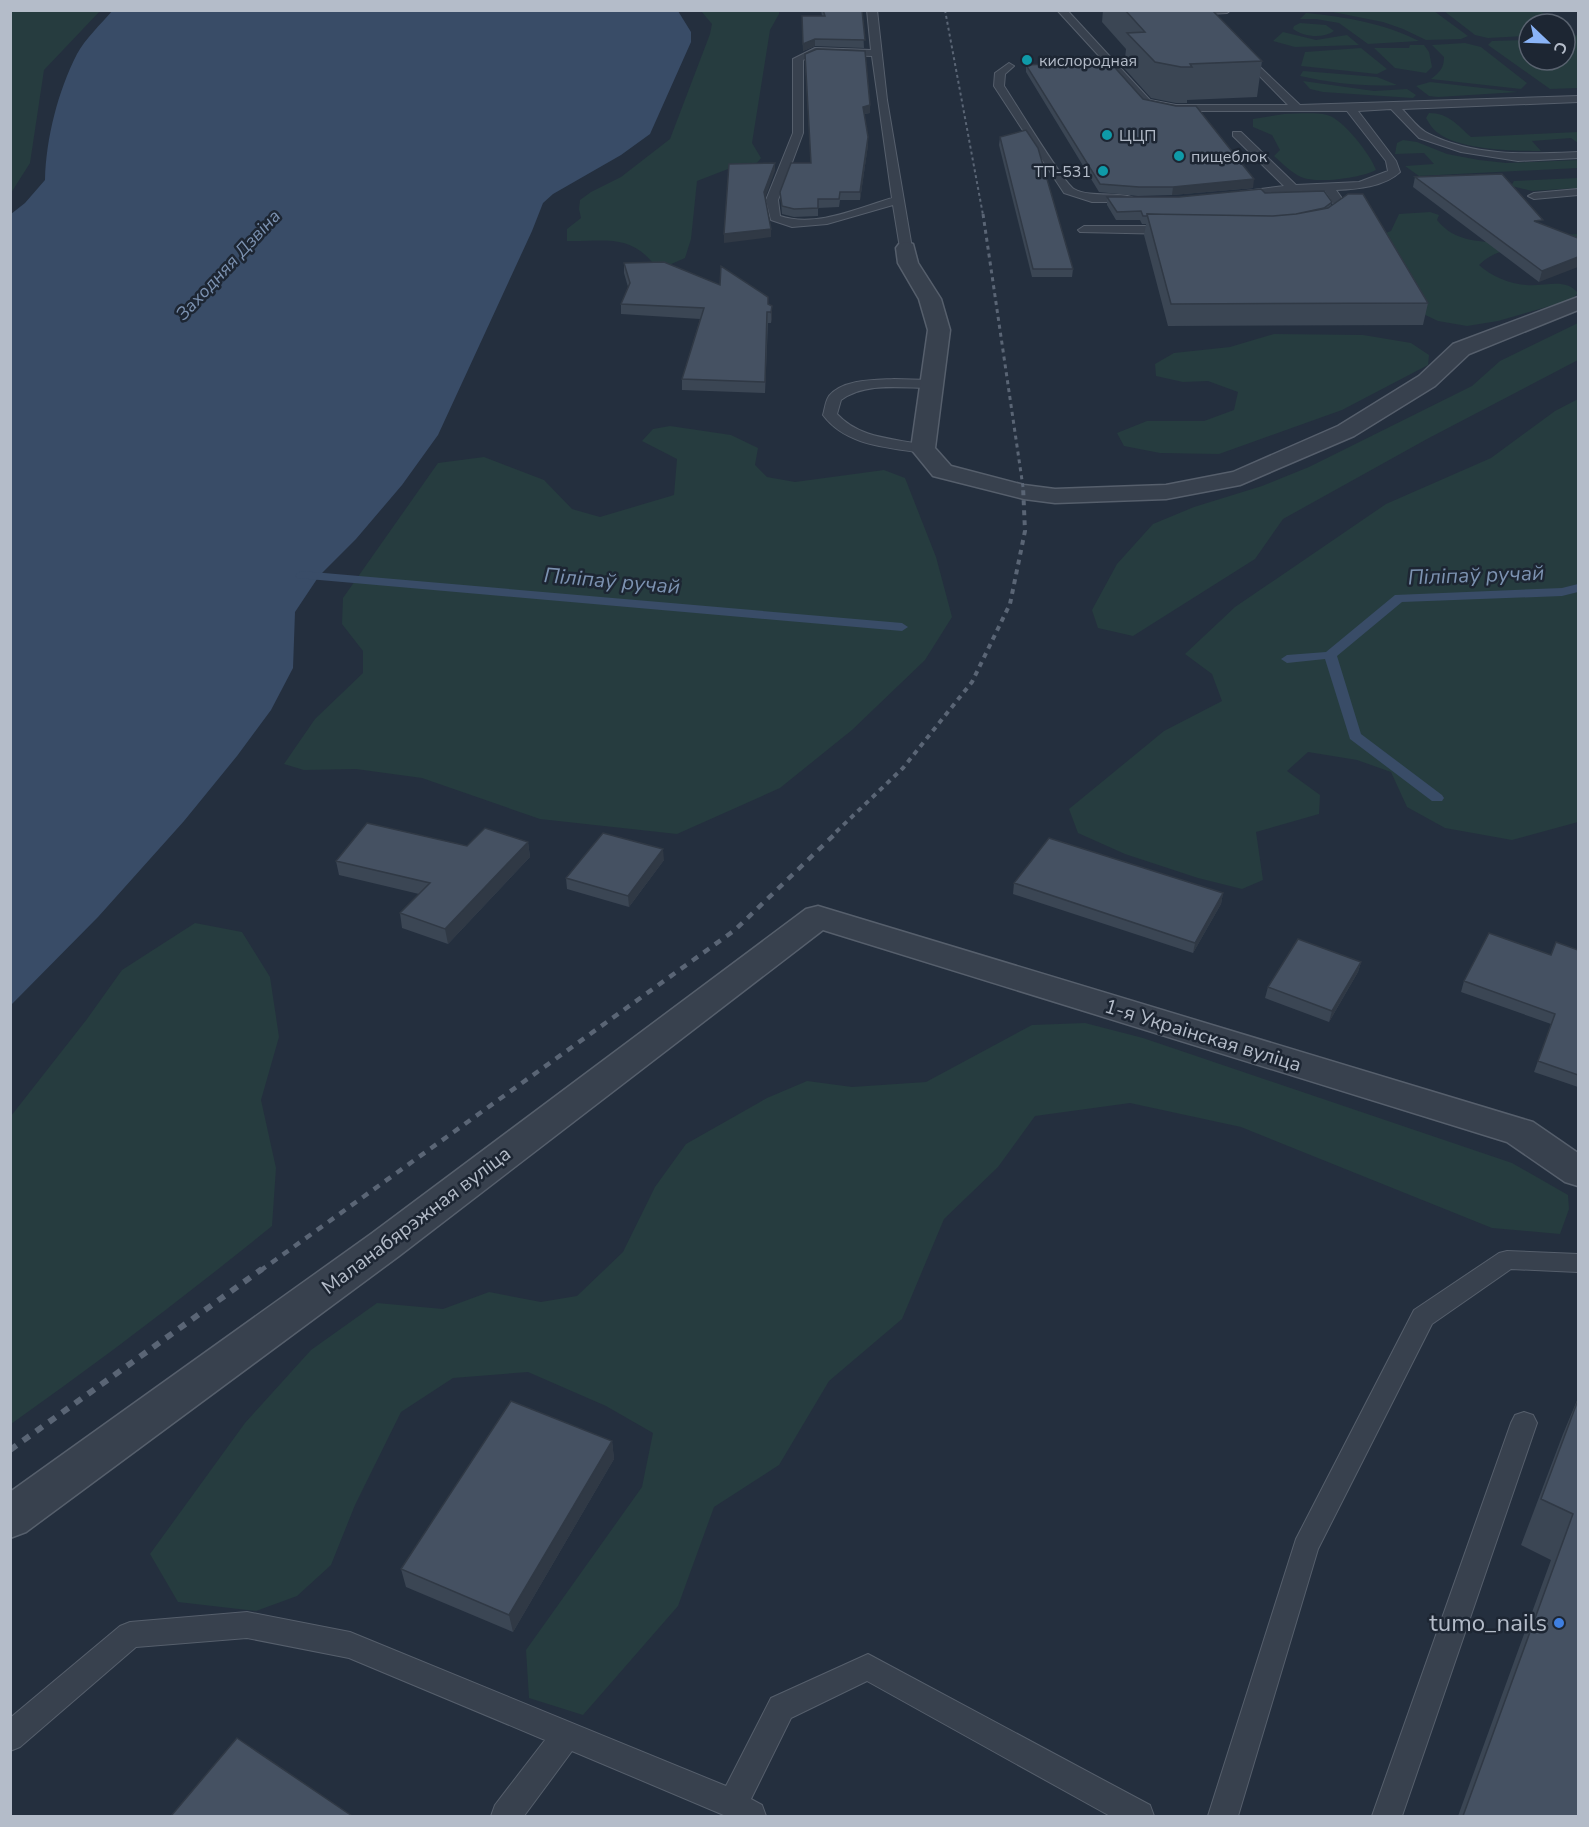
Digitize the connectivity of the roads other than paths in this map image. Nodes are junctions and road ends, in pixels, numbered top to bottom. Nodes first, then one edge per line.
1 (872, 10) edge
2 (1061, 10) edge
3 (1227, 10) edge
4 (1201, 12) edge
5 (1177, 13) edge
6 (1209, 20) edge
7 (1233, 43) edge
8 (875, 53) junction
9 (1009, 66) dead end
10 (1578, 99) edge
11 (1393, 106) junction
12 (1297, 108) junction
13 (1350, 108) junction
14 (1237, 134) dead end
15 (1578, 154) edge
16 (1328, 186) junction
17 (1293, 188) junction
18 (1578, 192) edge
19 (1229, 195) edge
20 (1534, 196) dead end
21 (898, 200) junction
22 (1145, 200) edge
23 (1317, 224) edge
24 (1084, 230) dead end
25 (1189, 230) edge
26 (906, 248) joint
27 (1578, 303) edge
28 (930, 384) junction
29 (923, 449) junction
30 (818, 917) joint
31 (1578, 1172) edge
32 (1578, 1263) edge
33 (1524, 1423) dead end
34 (10, 1518) edge
35 (566, 1735) junction
36 (10, 1737) edge
37 (742, 1810) edge
38 (506, 1816) edge
39 (1139, 1816) edge
40 (1223, 1816) edge
41 (1387, 1816) edge

1 - 8 lane
2 - 12 lane
3 - 4 lane
4 - 5 lane
4 - 6 lane
7 - 12 lane
8 - 21 lane
8 - 21 lane
9 - 22 lane
10 - 11 lane
11 - 13 lane
11 - 15 lane
12 - 13 lane
13 - 16 lane
14 - 17 lane
16 - 17 lane
16 - 23 lane
17 - 19 lane
18 - 20 lane
21 - 26 lane
24 - 25 lane
26 - 28 street
27 - 29 street
28 - 29 street
28 - 29 lane
30 - 31 street, 1-я Украінская вуліца
30 - 34 street, Маланабярэжная вуліца
32 - 40 lane
33 - 41 lane
35 - 36 lane
35 - 37 lane
35 - 38 lane
37 - 39 lane

